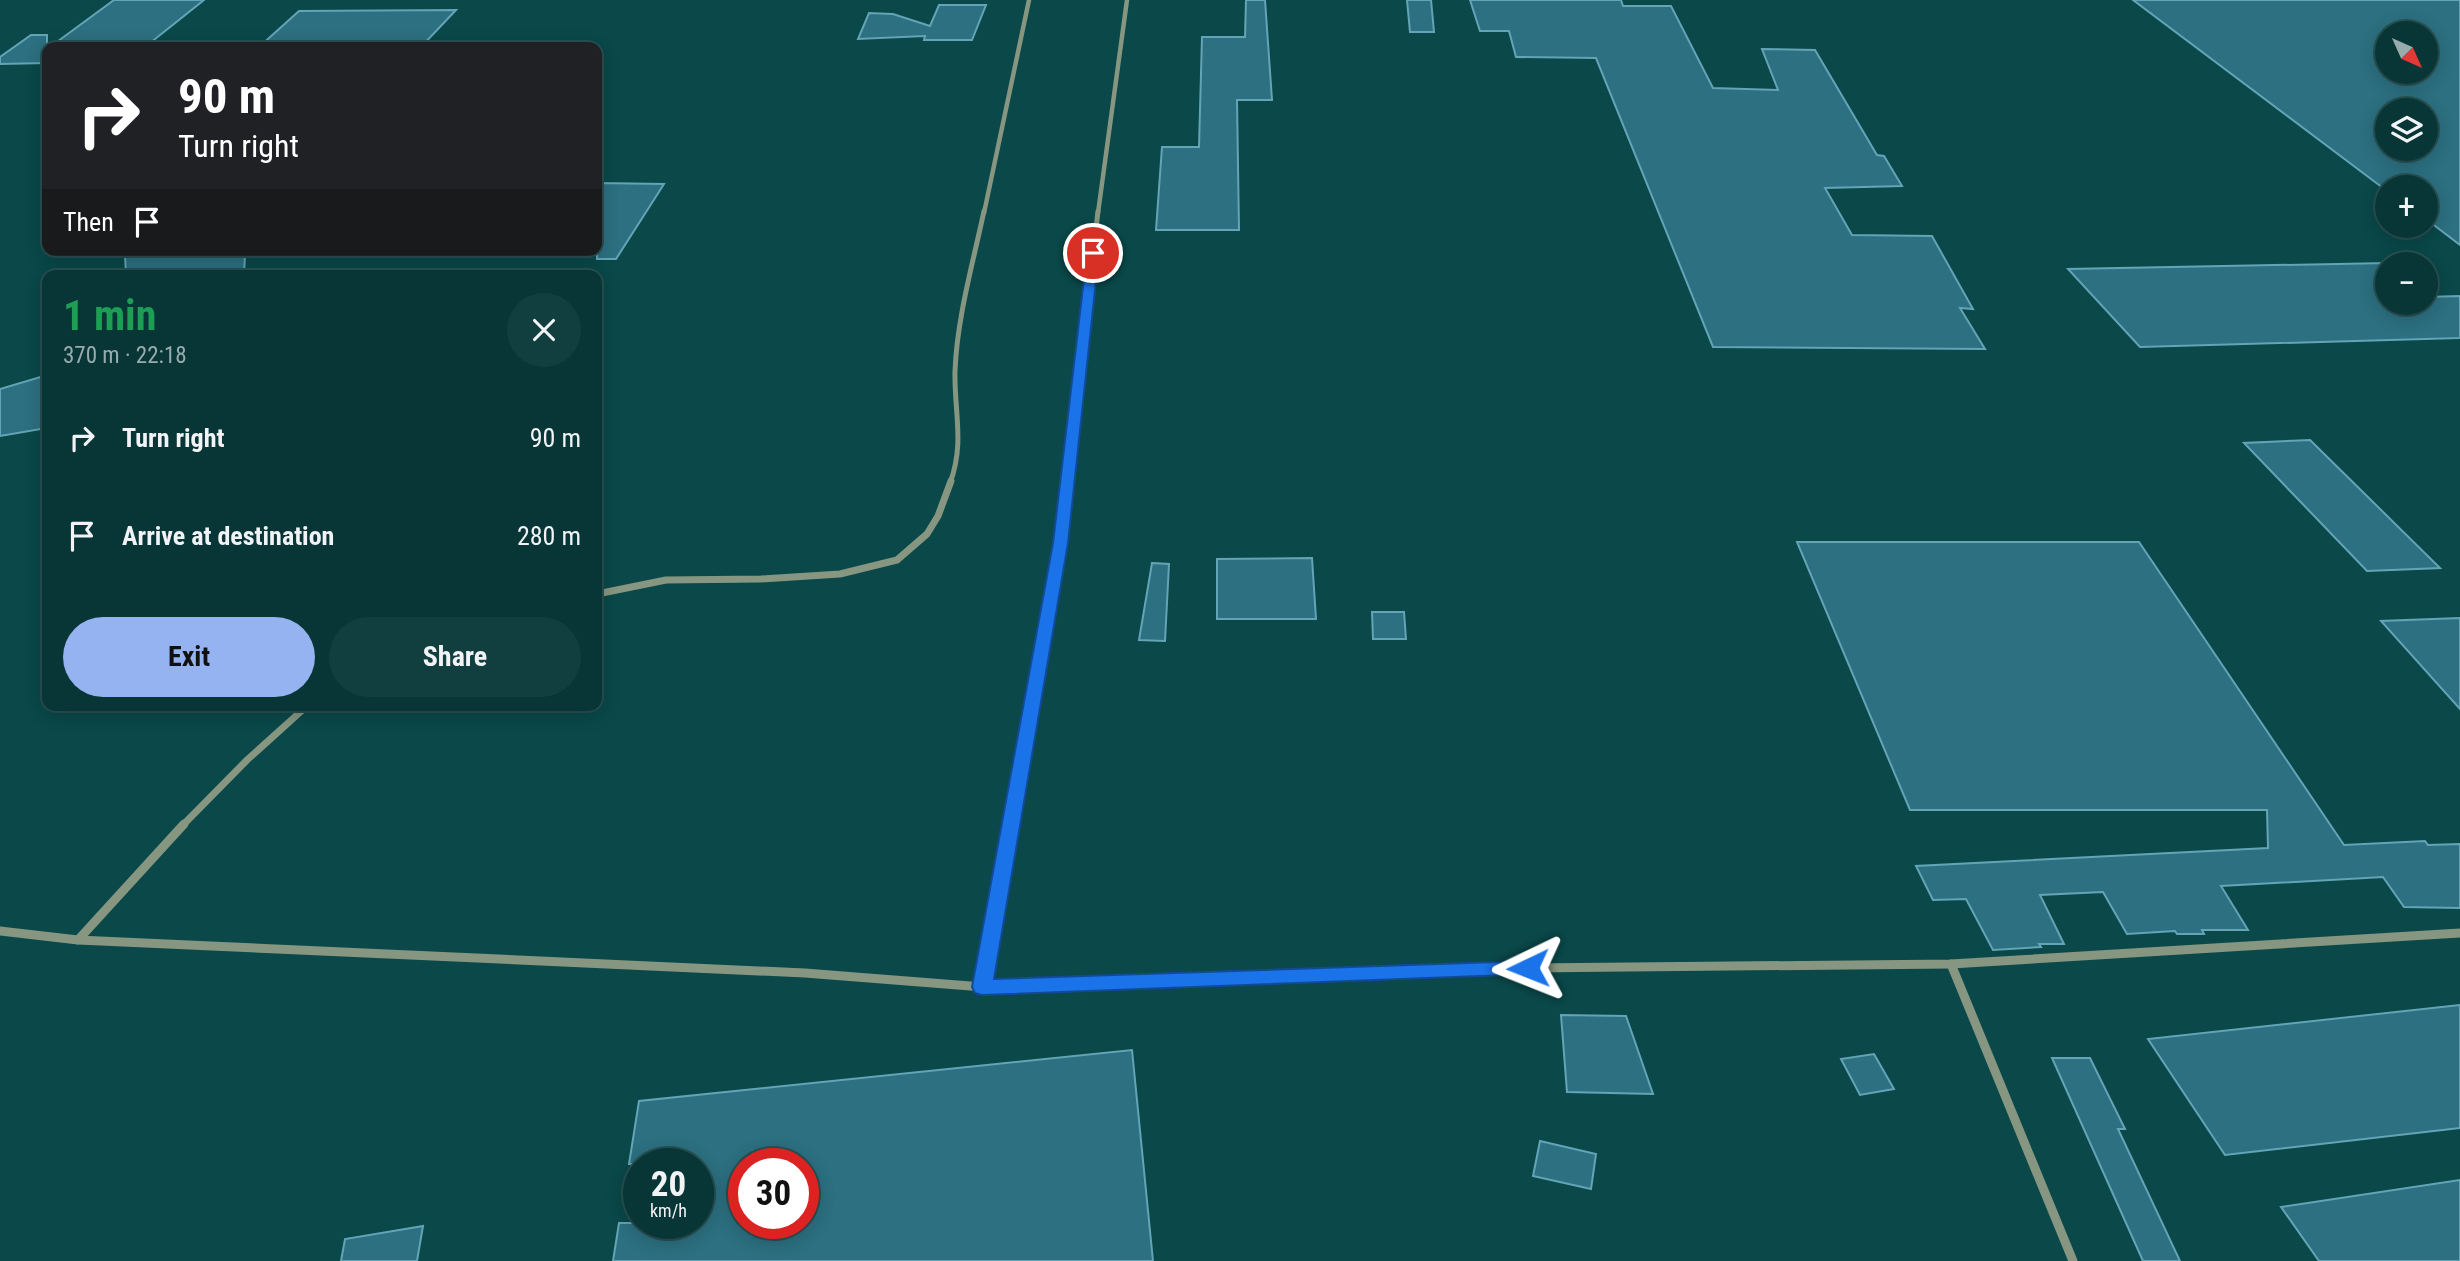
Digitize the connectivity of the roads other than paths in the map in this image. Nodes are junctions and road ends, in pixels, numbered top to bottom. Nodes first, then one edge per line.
1 (1029, 0) edge
2 (1127, 0) edge
3 (602, 593) edge
4 (301, 711) edge
5 (0, 931) edge
6 (2460, 933) edge
7 (78, 940) junction
8 (1951, 964) junction
9 (982, 987) junction
10 (2073, 1261) edge

1 - 3 street
2 - 9 street
4 - 7 street
5 - 7 street
6 - 8 street
7 - 9 street
8 - 9 street
8 - 10 street

